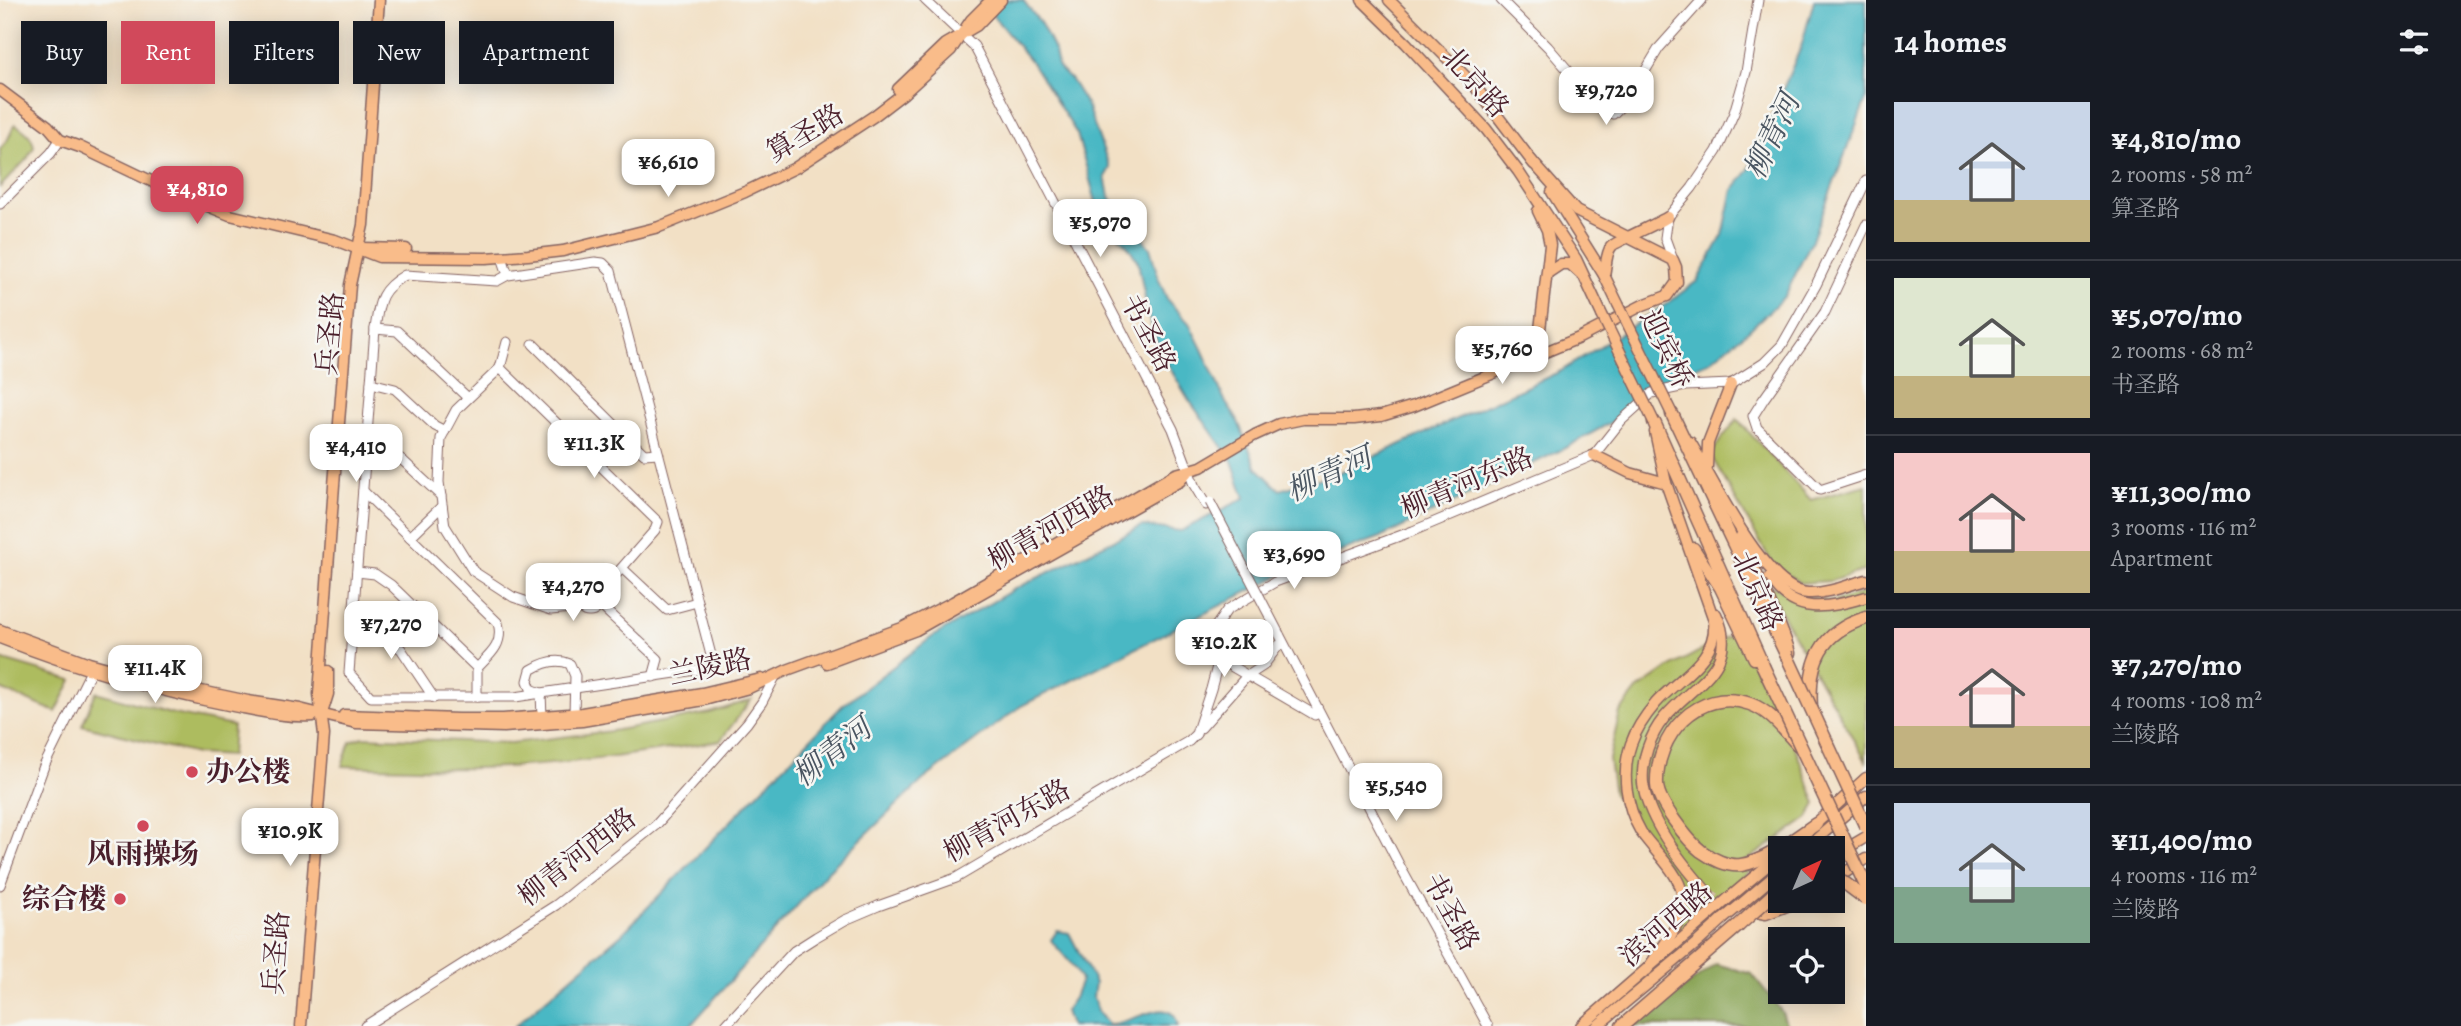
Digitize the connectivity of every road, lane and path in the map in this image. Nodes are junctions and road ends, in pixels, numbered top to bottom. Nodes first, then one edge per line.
1 (373, 0) edge
2 (379, 0) edge
3 (925, 0) edge
4 (932, 0) edge
5 (991, 0) edge
6 (1002, 0) edge
7 (1362, 0) edge
8 (1389, 0) edge
9 (1501, 0) edge
10 (1702, 0) edge
11 (1758, 0) edge
12 (982, 15) junction
13 (962, 35) junction
14 (0, 90) edge
15 (0, 98) edge
16 (60, 140) junction
17 (1531, 160) junction
18 (1518, 171) junction
19 (1866, 181) edge
20 (0, 199) edge
21 (0, 204) edge
22 (1668, 217) junction
23 (1866, 225) edge
24 (1627, 238) junction
25 (356, 248) junction
26 (502, 257) junction
27 (1673, 260) junction
28 (1549, 272) junction
29 (508, 275) junction
30 (1604, 275) junction
31 (1585, 278) junction
32 (1618, 304) joint
33 (1602, 315) joint
34 (375, 329) junction
35 (507, 342) dead end
36 (533, 344) dead end
37 (1537, 355) junction
38 (500, 368) junction
39 (371, 383) junction
40 (1731, 384) junction
41 (468, 398) junction
42 (1672, 414) junction
43 (1654, 422) junction
44 (1713, 429) junction
45 (445, 431) junction
46 (1685, 434) junction
47 (366, 447) junction
48 (658, 453) junction
49 (1594, 455) junction
50 (1660, 460) junction
51 (1707, 469) junction
52 (1189, 470) junction
53 (1866, 475) edge
54 (1649, 478) junction
55 (1666, 483) junction
56 (363, 491) junction
57 (442, 501) junction
58 (1735, 520) junction
59 (1684, 534) junction
60 (411, 537) junction
61 (1764, 562) junction
62 (622, 568) junction
63 (357, 572) junction
64 (1699, 576) junction
65 (1866, 580) edge
66 (598, 595) junction
67 (1866, 597) edge
68 (697, 602) junction
69 (600, 606) junction
70 (579, 607) junction
71 (1866, 618) edge
72 (354, 619) junction
73 (0, 630) edge
74 (0, 638) edge
75 (1277, 638) junction
76 (1219, 659) junction
77 (477, 668) junction
78 (91, 671) junction
79 (653, 677) junction
80 (775, 677) junction
81 (1246, 677) junction
82 (1799, 682) junction
83 (574, 688) junction
84 (541, 693) junction
85 (1778, 696) junction
86 (434, 698) junction
87 (477, 698) junction
88 (1811, 707) junction
89 (574, 714) junction
90 (321, 715) junction
91 (1315, 715) junction
92 (542, 717) junction
93 (1196, 734) junction
94 (1802, 750) junction
95 (1866, 778) edge
96 (1866, 796) edge
97 (1816, 824) junction
98 (1866, 827) edge
99 (1802, 836) edge
100 (1820, 836) edge
101 (1866, 837) edge
102 (1845, 849) edge
103 (1866, 859) edge
104 (1768, 865) edge
105 (1845, 872) edge
106 (1768, 881) edge
107 (1845, 884) edge
108 (0, 885) edge
109 (1866, 886) edge
110 (1768, 887) edge
111 (1708, 893) tunnel mouth
112 (1753, 894) junction
113 (1768, 899) edge
114 (1866, 899) edge
115 (1745, 908) junction
116 (1768, 913) edge
117 (1719, 914) junction
118 (1647, 970) junction
119 (294, 1026) edge
120 (301, 1026) edge
121 (365, 1026) edge
122 (725, 1026) edge
123 (1482, 1026) edge
124 (1488, 1026) edge
125 (1581, 1026) edge
126 (1597, 1026) edge
127 (1622, 1026) edge

1 - 25 main road, 兵圣路
2 - 25 main road, 兵圣路
3 - 13 street, 书圣路
4 - 13 street, 书圣路
5 - 12 main road, 算圣路
6 - 12 main road, 算圣路
7 - 18 main road, 北京路
8 - 17 main road, 北京路
9 - 10 street
11 - 22 street
12 - 13 main road, 算圣路
13 - 25 main road, 算圣路
13 - 26 main road, 算圣路
13 - 52 street, 书圣路
14 - 16 main road, 算圣路
15 - 16 main road, 算圣路
16 - 20 street
16 - 21 street
16 - 25 main road, 算圣路
17 - 24 main road
17 - 30 main road, 北京路
18 - 28 main road
18 - 31 main road, 北京路
19 - 40 street, 柳青河东路
22 - 24 main road
22 - 27 street, 柳青河西路
23 - 53 street
24 - 27 main road
24 - 30 main road
25 - 26 main road, 算圣路
25 - 90 main road, 兵圣路
26 - 29 street
27 - 37 main road, 柳青河西路
28 - 31 main road
28 - 37 main road
29 - 34 street
29 - 48 street
30 - 32 main road, 北京路
31 - 33 main road, 北京路
32 - 42 main road, 迎宾桥, bridge
33 - 43 main road, 迎宾桥, bridge
34 - 39 street
34 - 41 street
35 - 38 street
36 - 48 street
37 - 52 main road, 柳青河西路
38 - 41 street
38 - 62 street
39 - 45 street
39 - 47 street
40 - 44 main road
40 - 49 street, 柳青河东路
41 - 45 street
42 - 46 main road, 迎宾桥
42 - 82 highway, 北京路, bridge
43 - 50 main road, 迎宾桥
43 - 85 highway, 北京路, bridge
44 - 46 main road
44 - 51 main road
45 - 57 street
46 - 51 main road, 迎宾桥
47 - 56 street
47 - 57 street
48 - 68 street
49 - 54 main road
49 - 76 street, 柳青河东路
50 - 54 main road
50 - 55 main road, 迎宾桥
51 - 58 main road, 迎宾桥
52 - 75 street, 书圣路, bridge
52 - 80 main road, 柳青河西路
54 - 55 main road
55 - 59 main road, 迎宾桥
56 - 60 street
56 - 63 street
57 - 60 street
57 - 70 street
58 - 61 main road
58 - 82 main road
59 - 64 main road
59 - 85 main road
60 - 77 street
61 - 65 main road
61 - 67 main road
62 - 66 street
62 - 68 street
63 - 72 street
63 - 77 street
64 - 111 main road
64 - 118 main road
66 - 69 street
66 - 70 street
68 - 79 street
69 - 70 street
69 - 79 street
71 - 88 highway
72 - 86 street
72 - 86 street
73 - 90 main road, 兰陵路
74 - 78 main road, 兰陵路
75 - 81 street
75 - 91 street, 书圣路
75 - 124 street, 书圣路
76 - 81 street
76 - 93 street, 柳青河东路
77 - 87 street
78 - 90 main road, 兰陵路
78 - 108 street
79 - 83 street
80 - 89 main road, 兰陵路
80 - 90 main road, 兰陵路
80 - 121 street, 柳青河西路
81 - 91 street
81 - 93 street
82 - 88 highway, 北京路, bridge
83 - 84 street
83 - 84 street
83 - 89 street
84 - 87 street
84 - 92 street
85 - 94 highway, 北京路, bridge
86 - 87 street
88 - 98 highway, 北京路, bridge
89 - 92 main road, 兰陵路
90 - 92 main road, 兰陵路
90 - 119 main road, 兵圣路
90 - 120 main road, 兵圣路
91 - 123 street, 书圣路
93 - 122 street, 柳青河东路
94 - 97 highway
94 - 109 highway, 北京路, bridge
95 - 97 main road
96 - 100 main road
97 - 99 main road
101 - 102 main road
103 - 105 main road
104 - 117 main road, 滨河西路, bridge
106 - 112 main road, 滨河西路
107 - 114 highway, bridge
110 - 112 main road
112 - 115 main road, 滨河西路
113 - 127 highway, bridge
115 - 116 main road
115 - 117 main road, 滨河西路, bridge
117 - 118 main road, 滨河西路
117 - 126 main road, 滨河西路
118 - 125 main road, 滨河西路

